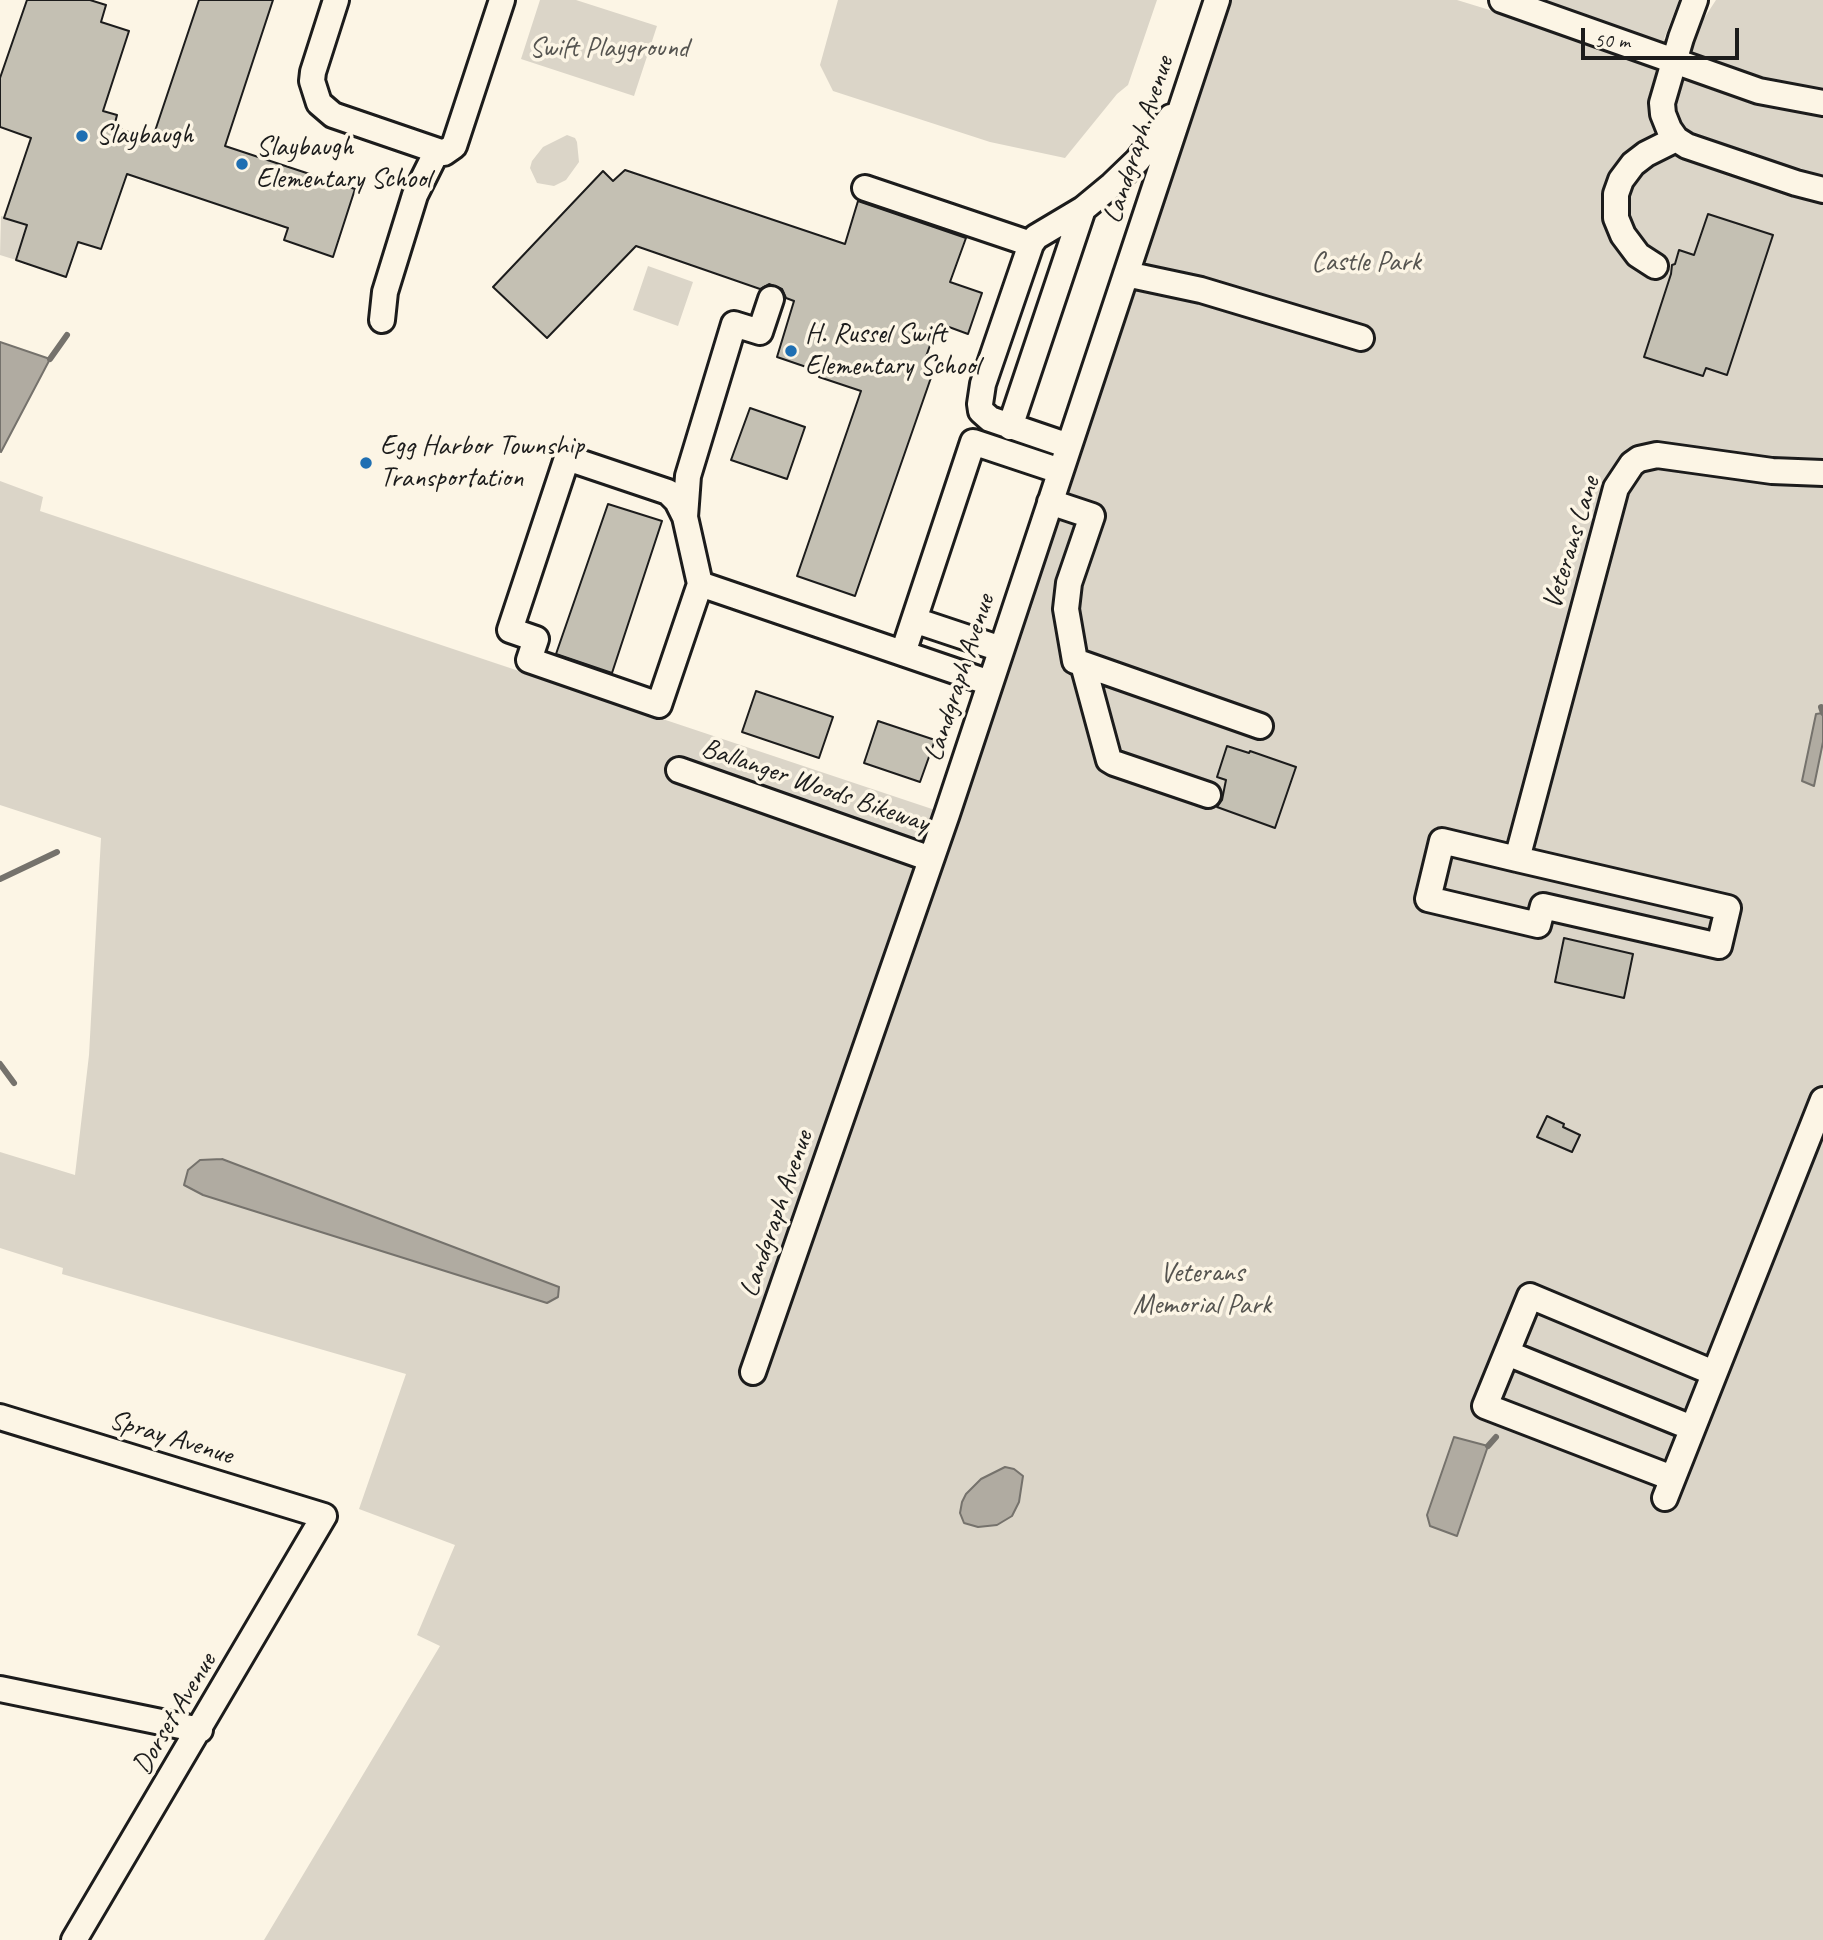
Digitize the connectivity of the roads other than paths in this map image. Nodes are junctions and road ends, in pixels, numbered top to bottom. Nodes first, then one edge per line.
1 (336, 0) edge
2 (502, 0) edge
3 (1217, 0) edge
4 (1502, 0) edge
5 (1695, 0) edge
6 (1674, 62) junction
7 (1182, 103) junction
8 (1823, 103) edge
9 (1676, 139) junction
10 (437, 151) junction
11 (865, 188) dead end
12 (1823, 190) edge
13 (1083, 209) junction
14 (1031, 244) junction
15 (1654, 266) dead end
16 (1126, 274) junction
17 (771, 299) dead end
18 (382, 320) dead end
19 (1361, 338) dead end
20 (1010, 427) junction
21 (1069, 446) junction
22 (1060, 471) junction
23 (1823, 473) edge
24 (1050, 502) junction
25 (685, 517) junction
26 (700, 584) junction
27 (914, 620) junction
28 (1001, 649) junction
29 (904, 653) junction
30 (1083, 664) junction
31 (990, 683) junction
32 (1260, 726) dead end
33 (679, 770) dead end
34 (1208, 795) dead end
35 (932, 859) junction
36 (1517, 859) junction
37 (1552, 867) junction
38 (1543, 906) junction
39 (1823, 1100) edge
40 (1507, 1353) junction
41 (754, 1372) dead end
42 (1714, 1373) junction
43 (0, 1417) edge
44 (1692, 1428) junction
45 (324, 1516) joint
46 (0, 1689) edge
47 (200, 1730) junction
48 (74, 1940) edge

1 - 10 street
2 - 10 street
3 - 7 street, Landgraph Avenue
4 - 6 street
5 - 6 street
6 - 8 street
6 - 9 street
7 - 13 street
7 - 16 street, Landgraph Avenue
9 - 12 street
9 - 15 street
10 - 18 street
11 - 14 street
13 - 14 street
13 - 20 street
14 - 20 street
16 - 19 street
16 - 21 street, Landgraph Avenue
17 - 25 street
20 - 21 street
21 - 22 street, Landgraph Avenue
22 - 24 street, Landgraph Avenue
22 - 27 street
23 - 36 street, Veterans Lane
24 - 28 street, Landgraph Avenue
24 - 30 street
25 - 26 street
25 - 26 street
26 - 29 street
27 - 28 street
27 - 29 street
28 - 31 street, Landgraph Avenue
29 - 31 street
30 - 32 street
30 - 34 street
31 - 35 street, Landgraph Avenue
33 - 35 street, Ballanger Woods Bikeway
35 - 41 street, Landgraph Avenue
36 - 37 street
36 - 38 street
37 - 38 street
37 - 38 street
39 - 42 street
40 - 42 street
40 - 44 street
40 - 44 street
42 - 44 street
43 - 45 street, Spray Avenue
45 - 47 street, Dorset Avenue
46 - 47 street
47 - 48 street, Dorset Avenue

